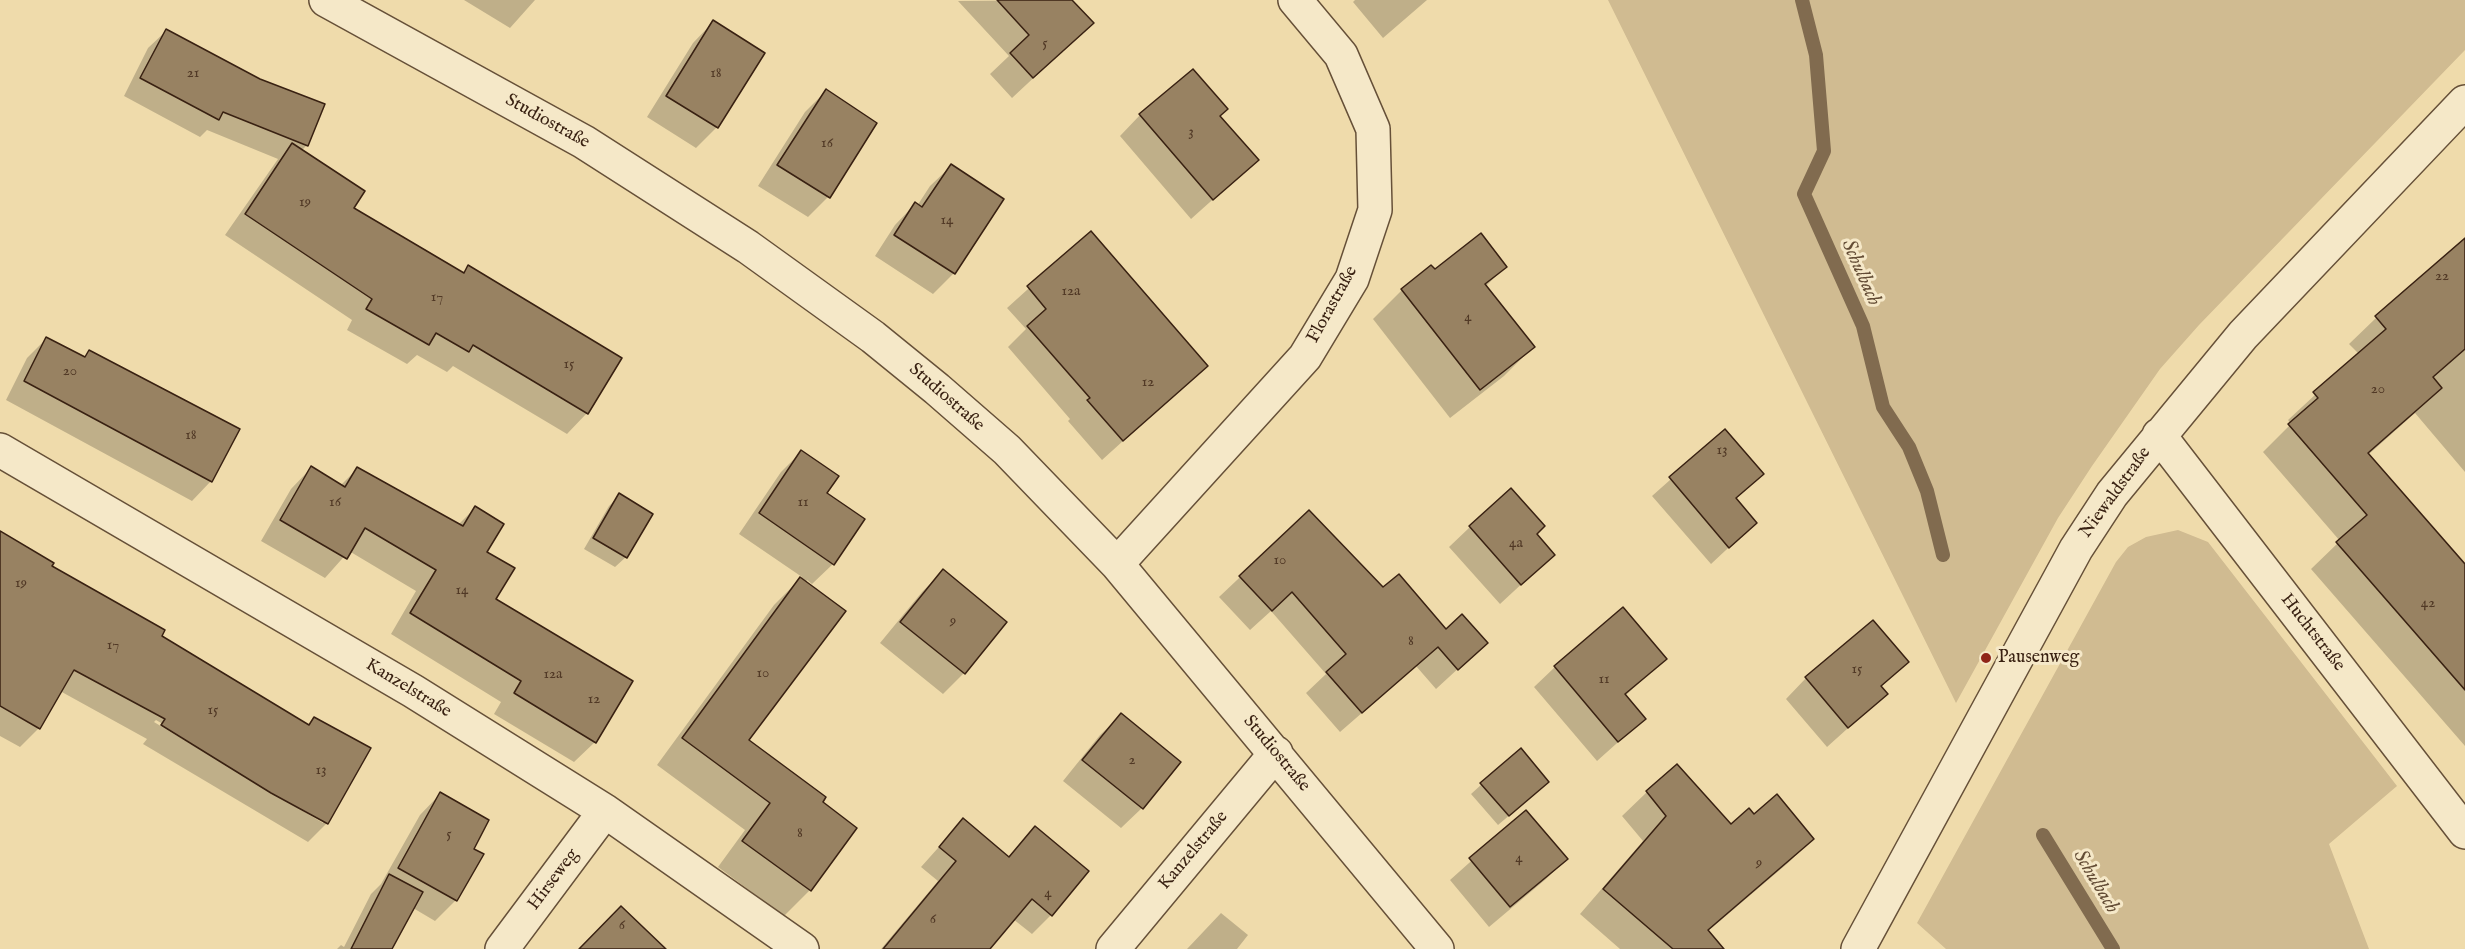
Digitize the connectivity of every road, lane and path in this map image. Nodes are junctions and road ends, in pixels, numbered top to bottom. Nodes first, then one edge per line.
1 (326, 0) edge
2 (1294, 0) edge
3 (2465, 102) edge
4 (2159, 435) junction
5 (0, 450) edge
6 (1117, 564) junction
7 (1276, 753) junction
8 (605, 812) junction
9 (2465, 832) edge
10 (502, 949) edge
11 (802, 949) edge
12 (1113, 949) edge
13 (1437, 949) edge
14 (1858, 949) edge

1 - 6 street, Studiostraße
2 - 6 street, Florastraße
3 - 4 street, Niewaldstraße
4 - 9 street, Huchtstraße
4 - 14 street, Niewaldstraße
5 - 8 street, Kanzelstraße
6 - 7 street, Studiostraße
7 - 12 street, Kanzelstraße
7 - 13 street, Studiostraße
8 - 10 street, Hirseweg
8 - 11 street, Kanzelstraße

